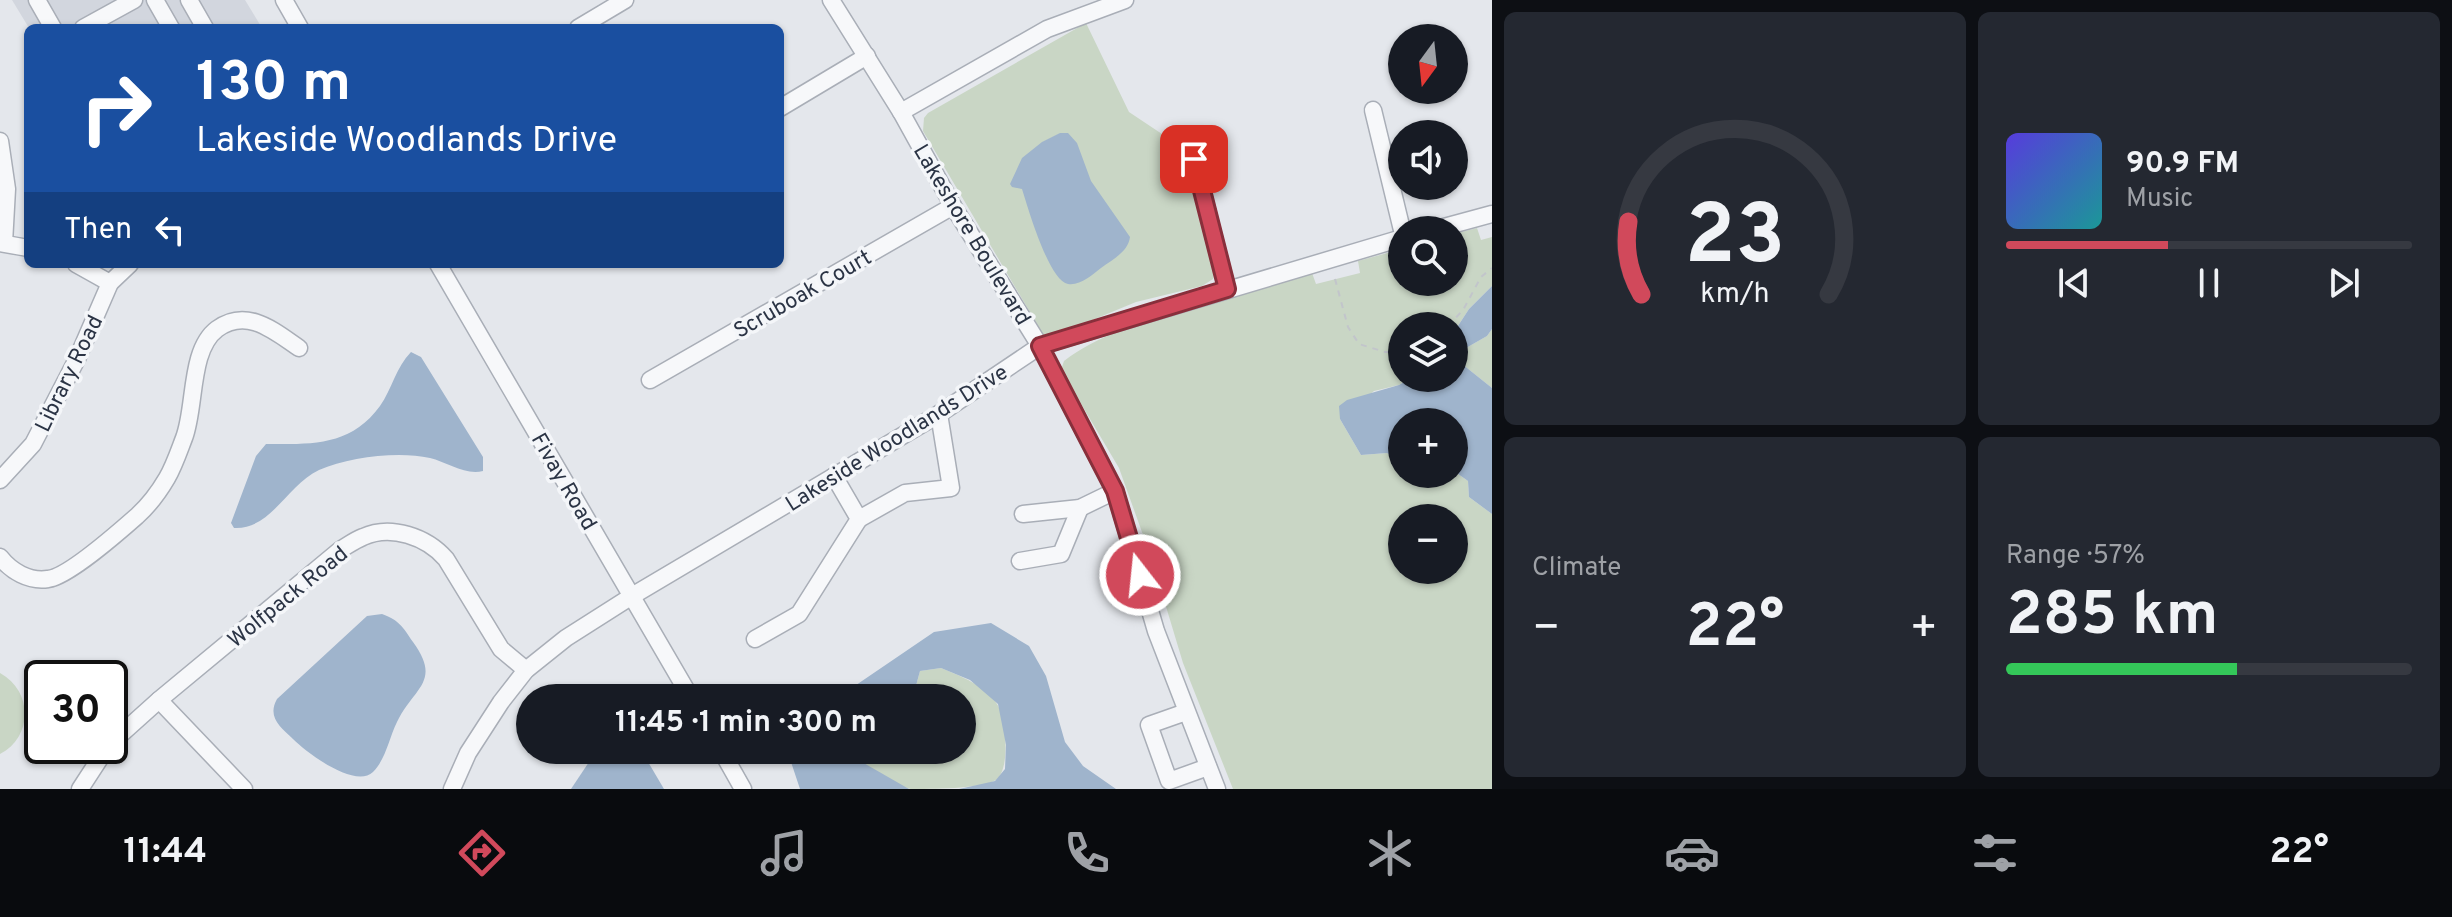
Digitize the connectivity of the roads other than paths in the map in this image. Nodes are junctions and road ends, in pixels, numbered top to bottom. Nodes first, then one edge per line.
1 (37, 0) edge
2 (134, 0) edge
3 (155, 0) edge
4 (189, 0) edge
5 (284, 0) edge
6 (625, 0) edge
7 (831, 0) edge
8 (1125, 0) edge
9 (51, 24) edge
10 (90, 24) edge
11 (169, 24) edge
12 (203, 24) edge
13 (298, 24) edge
14 (585, 24) edge
15 (867, 56) junction
16 (784, 106) edge
17 (1373, 110) dead end
18 (901, 112) junction
19 (0, 141) edge
20 (1194, 159) dead end
21 (953, 206) junction
22 (1492, 214) edge
23 (1399, 216) edge
24 (1468, 221) edge
25 (1388, 242) edge
26 (2, 243) edge
27 (24, 247) edge
28 (83, 268) edge
29 (126, 268) edge
30 (440, 268) edge
31 (110, 283) junction
32 (1227, 289) junction
33 (1040, 346) junction
34 (299, 348) dead end
35 (650, 380) dead end
36 (939, 414) junction
37 (834, 476) junction
38 (0, 480) edge
39 (1115, 491) junction
40 (1080, 508) junction
41 (1023, 514) dead end
42 (859, 519) junction
43 (0, 557) edge
44 (1020, 561) dead end
45 (632, 596) junction
46 (755, 639) dead end
47 (526, 670) junction
48 (683, 684) edge
49 (159, 700) junction
50 (1186, 712) junction
51 (128, 728) edge
52 (96, 764) edge
53 (729, 764) edge
54 (1208, 767) junction
55 (80, 789) edge
56 (244, 789) edge
57 (452, 789) edge
58 (743, 789) edge
59 (1217, 789) edge

1 - 9 street
2 - 10 street
3 - 11 street
4 - 12 street
5 - 13 street
6 - 14 street
7 - 15 street, Lakeshore Boulevard
8 - 18 street
15 - 16 street
15 - 18 street, Lakeshore Boulevard
17 - 23 street
18 - 21 street, Lakeshore Boulevard
19 - 26 street
20 - 32 street
21 - 33 street, Lakeshore Boulevard
21 - 35 street, Scruboak Court
22 - 24 street
25 - 32 street, Lakeside Woodlands Drive
26 - 27 street
28 - 31 street
29 - 31 street, Library Road
30 - 45 street, Fivay Road
31 - 38 street, Library Road
32 - 33 street, Lakeside Woodlands Drive
33 - 36 street, Lakeside Woodlands Drive
33 - 39 street, Lakeshore Boulevard
34 - 43 street
36 - 37 street, Lakeside Woodlands Drive
36 - 42 street
37 - 42 street
37 - 45 street, Lakeside Woodlands Drive
39 - 40 street
39 - 50 street, Lakeshore Boulevard
40 - 41 street
40 - 44 street
42 - 46 street
45 - 47 street, Lakeside Woodlands Drive
45 - 48 street, Fivay Road
47 - 49 street, Wolfpack Road
47 - 57 street, Lakeside Woodlands Drive
49 - 51 street, Wolfpack Road
49 - 56 street
50 - 54 street, Lakeshore Boulevard
50 - 54 street
52 - 55 street, Wolfpack Road
53 - 58 street
54 - 59 street, Lakeshore Boulevard

